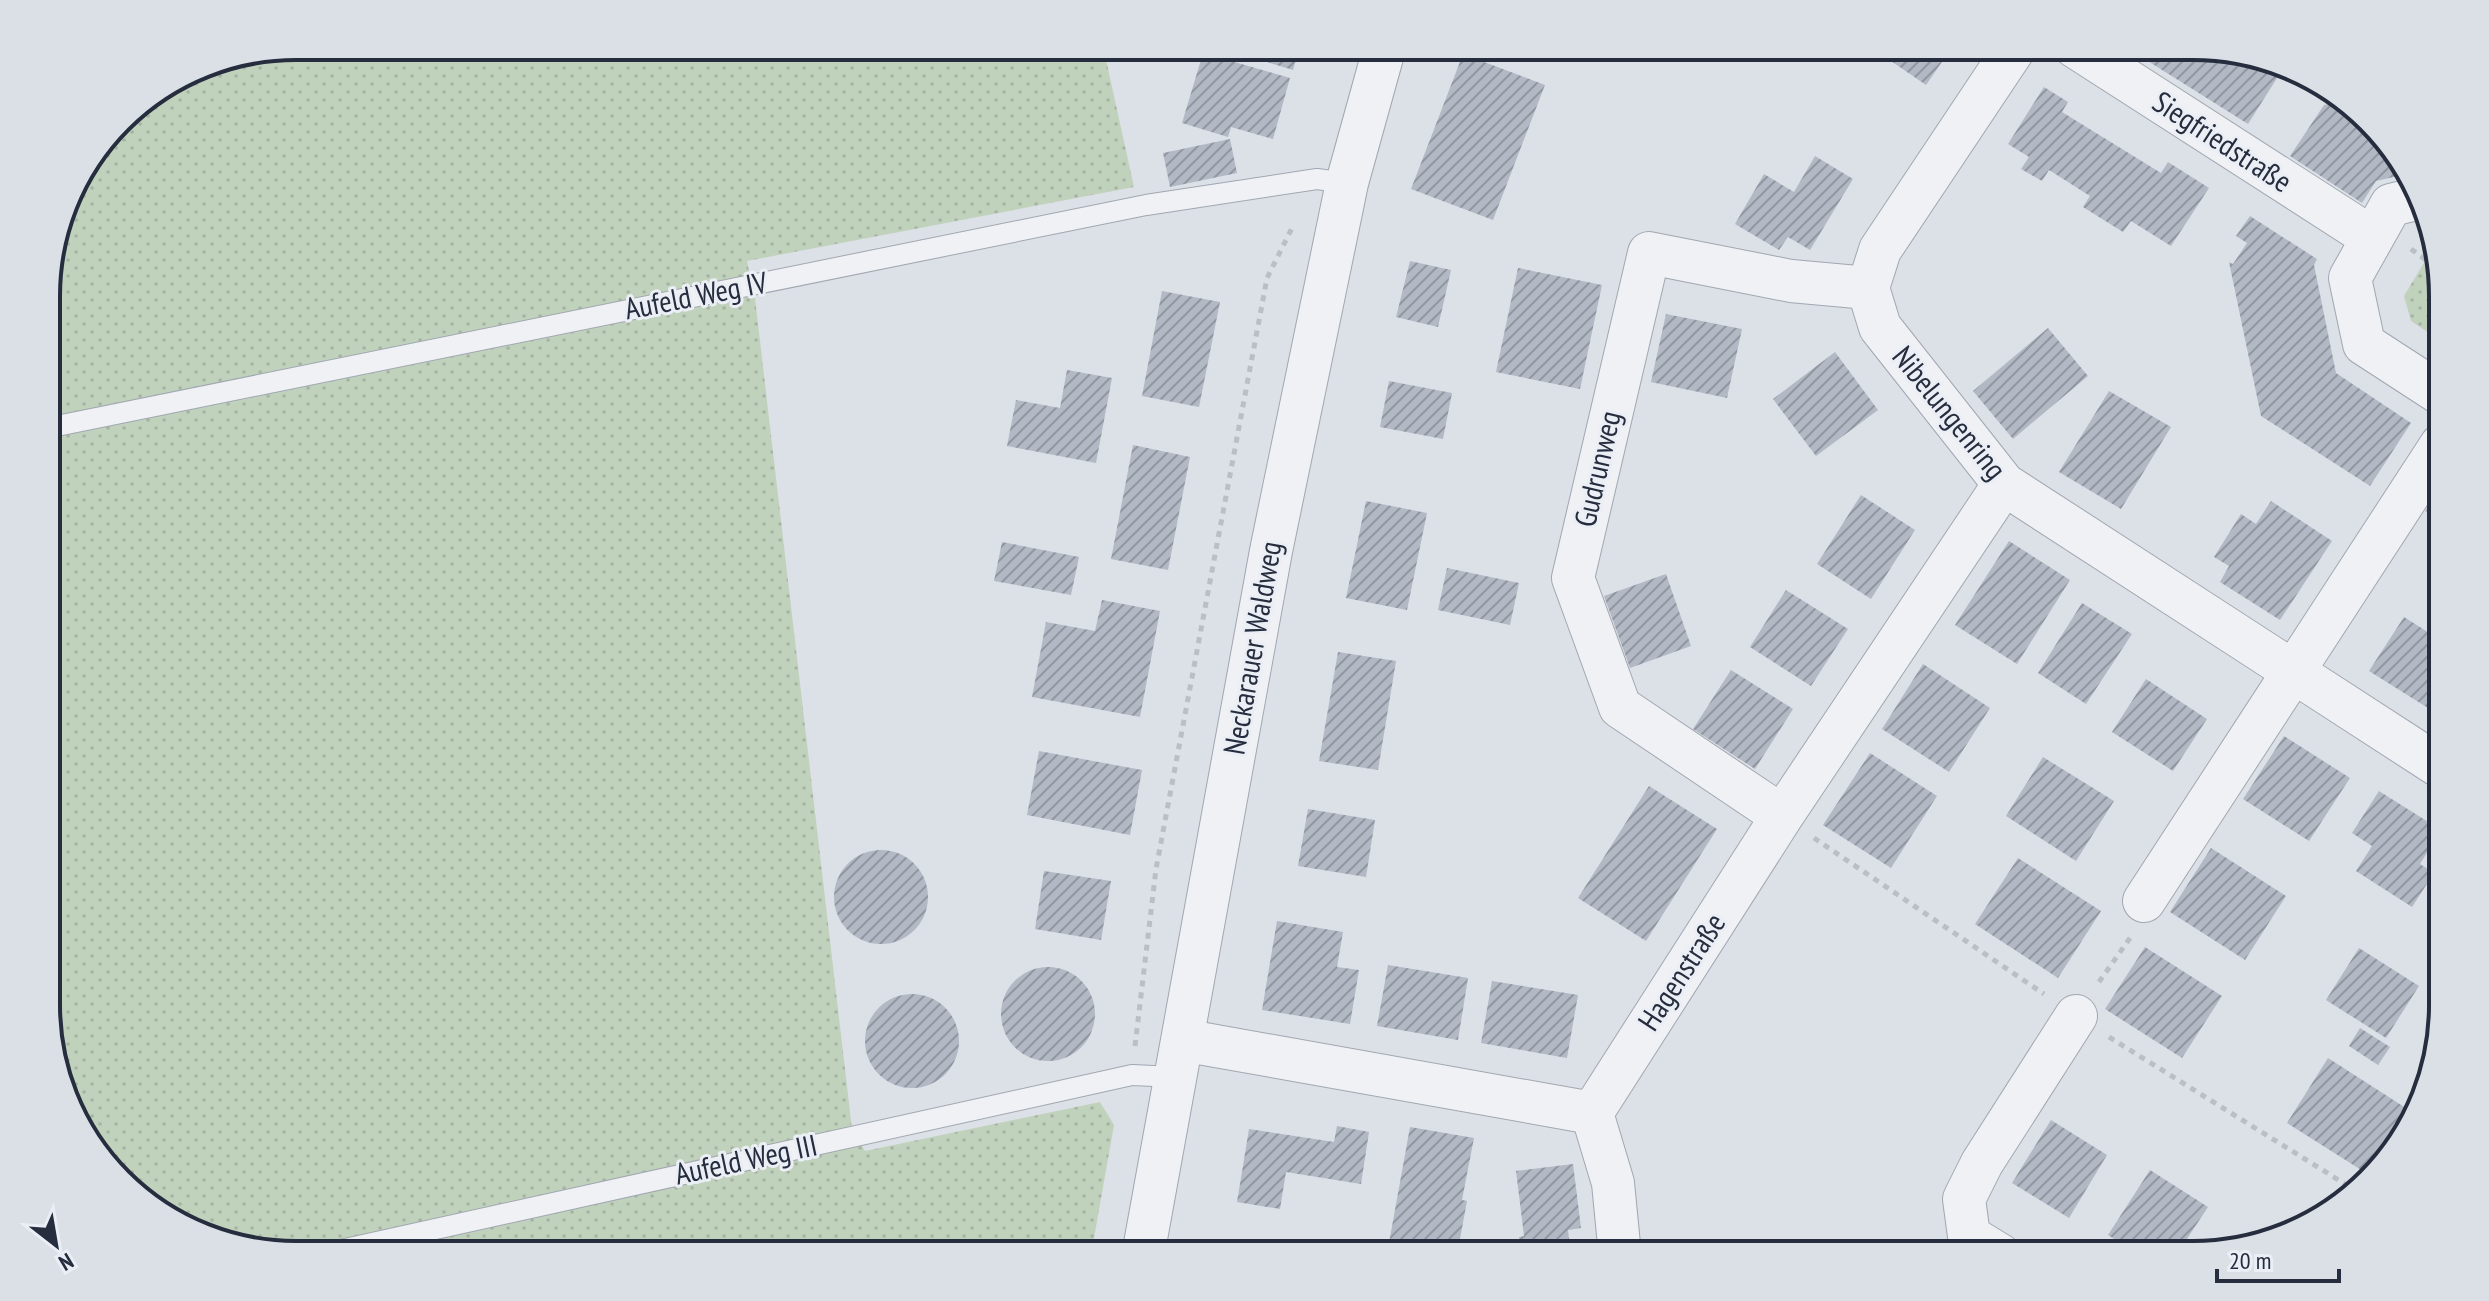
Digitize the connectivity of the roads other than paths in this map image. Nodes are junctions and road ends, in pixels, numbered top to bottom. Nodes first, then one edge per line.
1 (1380, 60) edge
2 (2007, 60) edge
3 (2096, 60) edge
4 (1332, 181) junction
5 (2408, 201) edge
6 (2371, 237) junction
7 (1868, 288) junction
8 (2429, 386) edge
9 (61, 425) edge
10 (2429, 464) edge
11 (2004, 484) junction
12 (2295, 672) junction
13 (2429, 760) edge
14 (1782, 816) junction
15 (2144, 901) road end
16 (2076, 1016) road end
17 (1179, 1058) junction
18 (1592, 1113) junction
19 (1619, 1240) edge
20 (1976, 1240) edge
21 (382, 1241) edge
22 (1146, 1241) edge

1 - 4 street, Neckarauer Waldweg
2 - 7 street
3 - 6 street, Siegfriedstraße
4 - 9 lane, Aufeld Weg IV
4 - 17 street, Neckarauer Waldweg
5 - 6 street
6 - 8 street
7 - 11 street, Nibelungenring
7 - 14 street, Gudrunweg
10 - 12 street
11 - 12 street, Nibelungenring
11 - 14 street, Hagenstraße
12 - 13 street, Nibelungenring
12 - 15 street
14 - 18 street, Hagenstraße
16 - 20 street
17 - 18 street
17 - 21 lane, Aufeld Weg III
17 - 22 street, Neckarauer Waldweg
18 - 19 street

